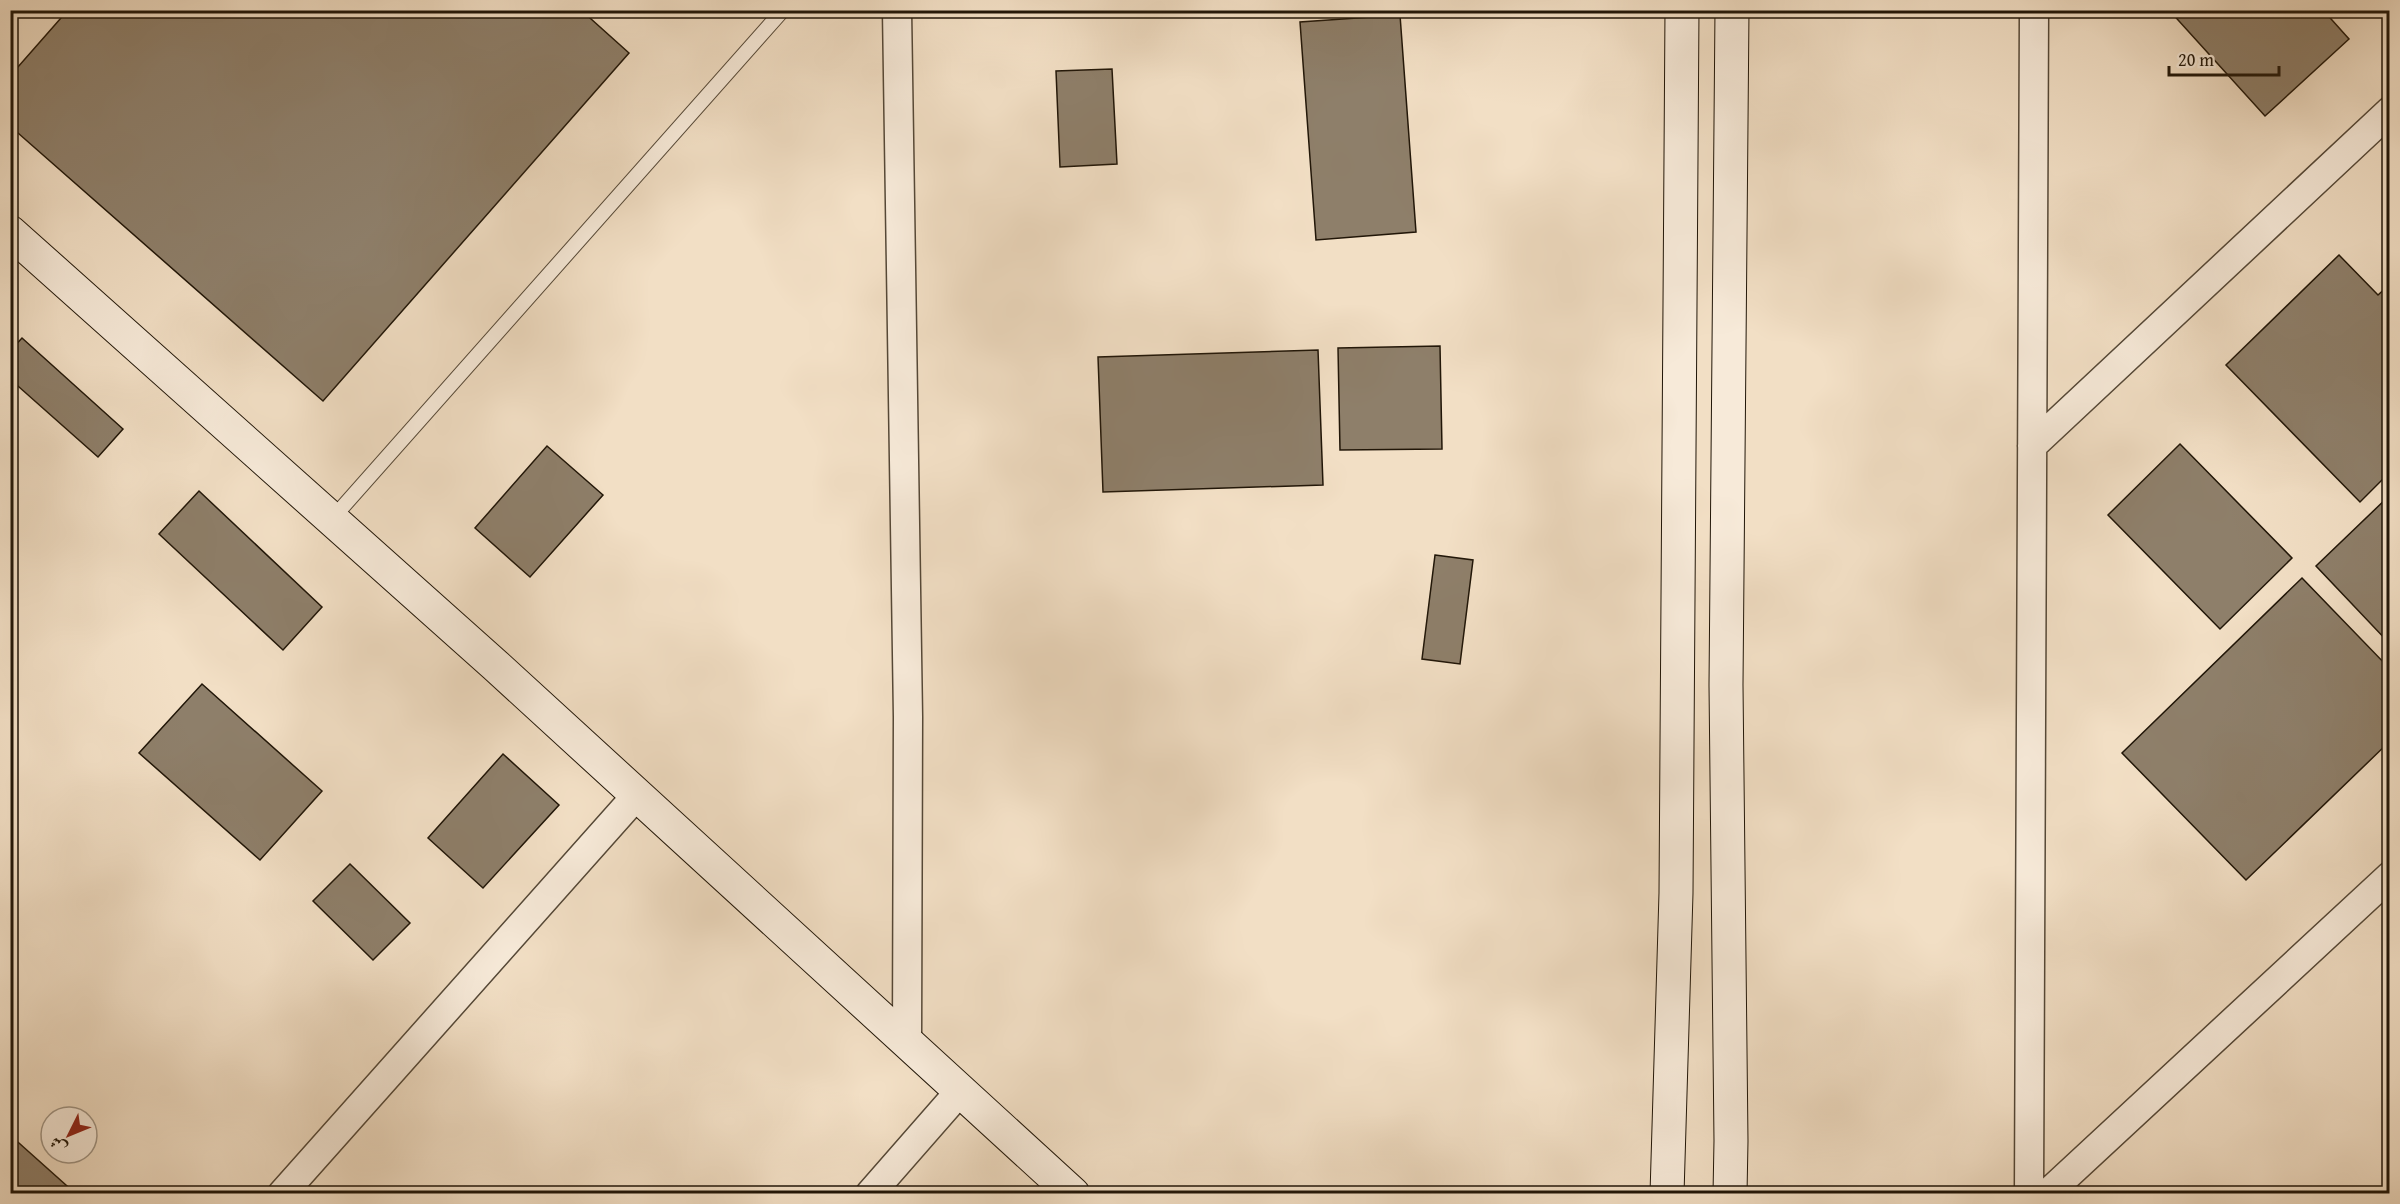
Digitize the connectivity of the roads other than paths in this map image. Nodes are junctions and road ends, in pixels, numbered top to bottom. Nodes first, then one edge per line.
1 (783, 10) edge
2 (897, 10) edge
3 (1682, 10) edge
4 (1732, 10) edge
5 (2034, 10) edge
6 (2390, 111) edge
7 (10, 232) edge
8 (2032, 446) junction
9 (332, 519) junction
10 (638, 795) junction
11 (2390, 876) edge
12 (907, 1042) junction
13 (961, 1090) junction
14 (282, 1194) edge
15 (870, 1194) edge
16 (1073, 1194) edge
17 (1667, 1194) edge
18 (1730, 1194) edge
19 (2028, 1194) edge
20 (2047, 1194) edge

1 - 9 lane
2 - 12 street
3 - 17 street
4 - 18 street
5 - 8 street
6 - 8 street
7 - 9 street
8 - 19 street
9 - 10 street
10 - 12 street
10 - 14 street
11 - 20 street
12 - 13 street
13 - 15 street
13 - 16 street

